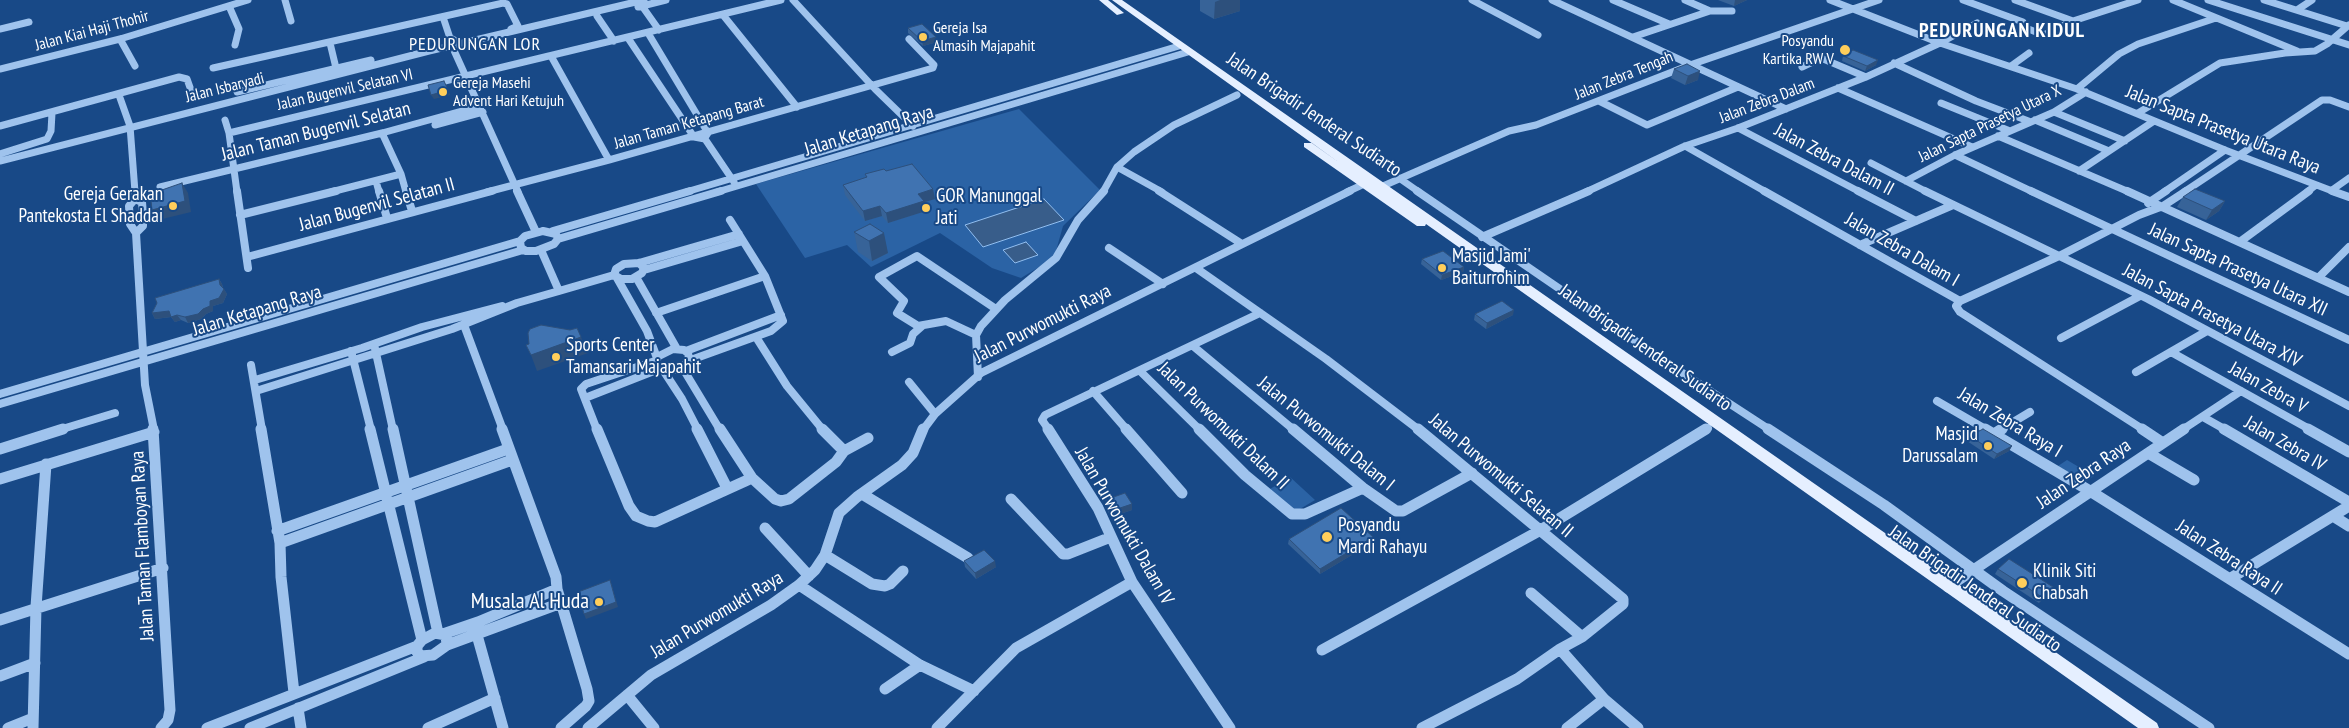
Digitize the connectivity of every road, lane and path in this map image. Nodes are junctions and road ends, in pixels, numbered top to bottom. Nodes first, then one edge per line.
1 (248, 0) edge
2 (285, 0) edge
3 (666, 0) edge
4 (781, 0) edge
5 (793, 0) edge
6 (1103, 0) edge
7 (1116, 0) edge
8 (1472, 0) edge
9 (1552, 0) edge
10 (1616, 0) edge
11 (1685, 0) edge
12 (1830, 0) edge
13 (1879, 0) edge
14 (1963, 0) edge
15 (2015, 0) edge
16 (2138, 0) edge
17 (2173, 0) edge
18 (2208, 0) edge
19 (2264, 0) edge
20 (2312, 0) edge
21 (643, 3) edge
22 (228, 6) junction
23 (1853, 9) junction
24 (2297, 10) junction
25 (1710, 11) junction
26 (1732, 11) dead end
27 (722, 14) junction
28 (597, 16) junction
29 (443, 17) junction
30 (2216, 18) junction
31 (29, 22) dead end
32 (291, 22) dead end
33 (2073, 22) junction
34 (1977, 23) dead end
35 (1669, 24) junction
36 (2348, 26) edge
37 (0, 30) edge
38 (659, 30) junction
39 (648, 33) junction
40 (1538, 35) dead end
41 (2044, 35) joint
42 (1633, 37) junction
43 (628, 38) junction
44 (120, 39) junction
45 (909, 39) dead end
46 (2332, 39) junction
47 (614, 41) junction
48 (330, 43) junction
49 (1940, 43) junction
50 (452, 44) junction
51 (235, 45) dead end
52 (2349, 45) edge
53 (1179, 50) junction
54 (2300, 52) junction
55 (2029, 53) dead end
56 (551, 56) junction
57 (1135, 58) junction
58 (1894, 64) junction
59 (1145, 65) junction
60 (1690, 65) junction
61 (135, 66) dead end
62 (2011, 66) junction
63 (213, 68) dead end
64 (336, 68) junction
65 (1802, 68) dead end
66 (0, 69) edge
67 (1090, 71) junction
68 (673, 75) junction
69 (1076, 75) junction
70 (467, 76) junction
71 (1866, 77) junction
72 (656, 79) junction
73 (1098, 79) junction
74 (1085, 83) junction
75 (679, 84) junction
76 (871, 85) junction
77 (1738, 87) junction
78 (662, 88) junction
79 (1838, 88) junction
80 (2077, 89) junction
81 (237, 92) dead end
82 (2086, 92) junction
83 (192, 93) dead end
84 (120, 95) junction
85 (1237, 95) junction
86 (1599, 101) junction
87 (1942, 103) dead end
88 (2348, 105) edge
89 (797, 107) junction
90 (482, 109) junction
91 (1786, 109) junction
92 (2054, 112) junction
93 (52, 113) junction
94 (2138, 113) junction
95 (225, 120) dead end
96 (2033, 121) junction
97 (2154, 121) junction
98 (911, 124) junction
99 (0, 126) edge
100 (130, 126) junction
101 (1738, 128) junction
102 (2010, 131) junction
103 (229, 132) junction
104 (920, 133) junction
105 (383, 135) junction
106 (706, 136) junction
107 (1998, 136) junction
108 (694, 137) junction
109 (2125, 141) junction
110 (1685, 146) junction
111 (1972, 147) junction
112 (2225, 150) junction
113 (2109, 151) junction
114 (0, 154) edge
115 (1955, 154) junction
116 (2240, 155) junction
117 (609, 160) junction
118 (0, 161) edge
119 (1871, 163) dead end
120 (1117, 167) junction
121 (2079, 171) junction
122 (234, 172) junction
123 (401, 174) junction
124 (731, 178) junction
125 (1399, 178) junction
126 (2349, 178) edge
127 (376, 181) junction
128 (1906, 181) junction
129 (515, 184) junction
130 (1364, 184) junction
131 (2316, 185) junction
132 (1383, 186) junction
133 (160, 187) dead end
134 (738, 187) junction
135 (2332, 190) junction
136 (164, 195) edge
137 (2349, 197) edge
138 (135, 199) junction
139 (2150, 200) junction
140 (1953, 205) junction
141 (2163, 206) junction
142 (412, 211) junction
143 (240, 215) junction
144 (2139, 215) junction
145 (387, 218) junction
146 (730, 220) dead end
147 (1916, 221) junction
148 (2114, 228) junction
149 (536, 232) junction
150 (136, 233) junction
151 (556, 235) junction
152 (741, 237) junction
153 (1482, 237) junction
154 (2241, 241) junction
155 (1242, 244) junction
156 (522, 245) junction
157 (1860, 245) junction
158 (2349, 247) edge
159 (1109, 248) dead end
160 (541, 250) junction
161 (2059, 256) junction
162 (247, 257) junction
163 (642, 266) junction
164 (248, 268) dead end
165 (1196, 268) junction
166 (616, 276) junction
167 (765, 276) junction
168 (636, 277) junction
169 (2319, 277) junction
170 (1163, 284) junction
171 (558, 291) junction
172 (2349, 292) edge
173 (2140, 296) junction
174 (1960, 301) junction
175 (996, 309) junction
176 (656, 313) junction
177 (1260, 313) junction
178 (782, 315) junction
179 (475, 316) junction
180 (449, 320) junction
181 (464, 326) junction
182 (922, 326) junction
183 (452, 330) junction
184 (2208, 331) junction
185 (976, 334) junction
186 (756, 337) junction
187 (2061, 338) dead end
188 (2349, 340) edge
189 (374, 344) junction
190 (1193, 346) junction
191 (681, 350) junction
192 (351, 351) junction
193 (892, 352) dead end
194 (2171, 352) junction
195 (376, 355) junction
196 (144, 356) junction
197 (354, 362) junction
198 (685, 364) junction
199 (251, 365) dead end
200 (658, 365) junction
201 (1140, 371) junction
202 (2136, 372) dead end
203 (978, 377) junction
204 (255, 380) junction
205 (908, 382) dead end
206 (256, 391) junction
207 (1093, 391) junction
208 (2241, 391) junction
209 (0, 394) edge
210 (1937, 401) dead end
211 (0, 404) edge
212 (2349, 406) edge
213 (2030, 412) dead end
214 (115, 413) dead end
215 (935, 414) junction
216 (2203, 417) junction
217 (1708, 428) junction
218 (154, 432) junction
219 (1994, 434) junction
220 (868, 438) dead end
221 (2163, 443) junction
222 (0, 449) edge
223 (508, 449) junction
224 (844, 451) junction
225 (2349, 452) edge
226 (2148, 453) junction
227 (512, 460) junction
228 (46, 464) junction
229 (1472, 473) junction
230 (752, 478) junction
231 (0, 479) edge
232 (2194, 480) dead end
233 (405, 484) junction
234 (727, 488) junction
235 (1363, 488) junction
236 (386, 491) junction
237 (2090, 491) junction
238 (1182, 493) dead end
239 (862, 494) junction
240 (408, 498) junction
241 (1011, 499) dead end
242 (2349, 504) edge
243 (388, 505) junction
244 (2332, 516) junction
245 (2349, 526) edge
246 (765, 528) dead end
247 (277, 531) junction
248 (1539, 531) junction
249 (1112, 537) junction
250 (280, 543) junction
251 (825, 555) junction
252 (968, 558) edge
253 (163, 568) junction
254 (1973, 569) junction
255 (903, 571) dead end
256 (809, 576) junction
257 (2231, 578) junction
258 (1132, 582) junction
259 (799, 585) junction
260 (1948, 587) junction
261 (558, 589) junction
262 (1531, 593) dead end
263 (562, 603) junction
264 (36, 607) junction
265 (0, 620) edge
266 (477, 634) junction
267 (443, 637) junction
268 (1582, 637) junction
269 (419, 643) junction
270 (1560, 649) junction
271 (1322, 650) dead end
272 (2349, 654) edge
273 (424, 656) junction
274 (35, 663) junction
275 (920, 664) junction
276 (0, 676) edge
277 (308, 687) junction
278 (885, 690) dead end
279 (974, 691) junction
280 (294, 693) junction
281 (627, 694) junction
282 (280, 698) junction
283 (495, 698) junction
284 (1604, 699) junction
285 (311, 703) junction
286 (298, 708) junction
287 (282, 715) junction
288 (33, 723) edge
289 (1226, 727) edge
290 (8, 728) edge
291 (161, 728) edge
292 (207, 728) edge
293 (250, 728) edge
294 (301, 728) edge
295 (428, 728) edge
296 (503, 728) edge
297 (561, 728) edge
298 (588, 728) edge
299 (654, 728) edge
300 (937, 728) edge
301 (1422, 728) edge
302 (1567, 728) edge
303 (1638, 728) edge
304 (2136, 728) edge
305 (2151, 728) edge
306 (2209, 728) edge

1 - 22 street, Jalan Kiai Haji Thohir
2 - 32 street
3 - 21 street
4 - 27 street, Jalan Bugenvil Selatan VI
5 - 76 street
6 - 53 main road, Jalan Brigadir Jenderal Sudiarto
7 - 53 main road, Jalan Brigadir Jenderal Sudiarto
8 - 40 street
9 - 42 street
10 - 35 street
11 - 25 street
12 - 23 street
13 - 23 street, Jalan Zebra Tengah
14 - 41 street
15 - 33 street
16 - 33 street
17 - 30 street
18 - 46 street
19 - 24 street
20 - 24 street
21 - 28 street
21 - 38 street
21 - 50 street
22 - 44 street, Jalan Kiai Haji Thohir
22 - 51 street
23 - 49 street
23 - 60 street, Jalan Zebra Tengah
24 - 36 street
25 - 26 street
25 - 35 street
27 - 38 street, Jalan Bugenvil Selatan VI
27 - 89 street
28 - 47 street
28 - 50 street
29 - 48 street
29 - 50 street
29 - 50 street
30 - 54 street
30 - 80 street
31 - 37 street
33 - 41 street
34 - 49 street, Jalan Zebra Dalam
35 - 42 street
36 - 46 street
38 - 39 street, Jalan Bugenvil Selatan VI
39 - 43 street, Jalan Bugenvil Selatan VI
39 - 68 street
42 - 60 street
43 - 47 street, Jalan Bugenvil Selatan VI
43 - 72 street
44 - 61 street
44 - 66 street, Jalan Kiai Haji Thohir
45 - 76 street, Jalan Taman Ketapang Barat
46 - 52 street
46 - 54 street
47 - 56 street, Jalan Bugenvil Selatan VI
48 - 63 street
48 - 64 street
49 - 58 street, Jalan Zebra Dalam
49 - 62 street
50 - 64 street
50 - 70 street
50 - 100 street, Jalan Isbaryadi
53 - 57 street, Jalan Ketapang Raya
53 - 59 street, Jalan Ketapang Raya
53 - 85 main road, Jalan Brigadir Jenderal Sudiarto
53 - 132 main road, Jalan Brigadir Jenderal Sudiarto
54 - 94 street
55 - 62 street
56 - 70 street, Jalan Bugenvil Selatan VI
56 - 117 street
57 - 59 street
57 - 67 street, Jalan Ketapang Raya
58 - 71 street, Jalan Zebra Dalam
58 - 96 street
59 - 73 street, Jalan Ketapang Raya
60 - 77 street
60 - 86 street, Jalan Zebra Tengah
62 - 80 street
64 - 81 street
65 - 71 street
67 - 69 street, Jalan Ketapang Raya
67 - 73 street
68 - 72 street
68 - 75 street
69 - 74 street
69 - 98 street, Jalan Ketapang Raya
70 - 90 street
70 - 103 street, Jalan Bugenvil Selatan VI
71 - 79 street, Jalan Zebra Dalam
72 - 78 street
73 - 74 street, Jalan Ketapang Raya
74 - 104 street, Jalan Ketapang Raya
75 - 78 street
75 - 106 street
76 - 89 street, Jalan Taman Ketapang Barat
76 - 98 street
77 - 86 street
77 - 91 street
78 - 108 street
79 - 91 street, Jalan Zebra Dalam
79 - 111 street
80 - 82 street
82 - 92 street, Jalan Sapta Prasetya Utara X
82 - 94 street, Jalan Sapta Prasetya Utara Raya
83 - 84 street
84 - 93 street
84 - 100 street
85 - 120 street
85 - 130 main road, Jalan Brigadir Jenderal Sudiarto
86 - 125 street, Jalan Zebra Tengah
87 - 102 street
88 - 116 street
89 - 106 street, Jalan Taman Ketapang Barat
90 - 105 street, Jalan Taman Bugenvil Selatan
90 - 129 street
91 - 101 street, Jalan Zebra Dalam
92 - 96 street, Jalan Sapta Prasetya Utara X
92 - 109 street
93 - 99 street
93 - 114 street
94 - 97 street, Jalan Sapta Prasetya Utara Raya
95 - 103 street
96 - 102 street, Jalan Sapta Prasetya Utara X
96 - 113 street
97 - 109 street
97 - 112 street, Jalan Sapta Prasetya Utara Raya
98 - 104 street
98 - 124 street, Jalan Ketapang Raya
100 - 118 street, Jalan Isbaryadi
100 - 138 street
101 - 110 street, Jalan Zebra Dalam
101 - 147 street, Jalan Zebra Dalam II
102 - 107 street, Jalan Sapta Prasetya Utara X
103 - 122 street
104 - 134 street, Jalan Ketapang Raya
105 - 122 street, Jalan Taman Bugenvil Selatan
105 - 123 street
106 - 108 street, Jalan Taman Ketapang Barat
106 - 124 street
107 - 111 street, Jalan Sapta Prasetya Utara X
107 - 121 street
108 - 117 street, Jalan Taman Ketapang Barat
109 - 113 street
110 - 153 street, Jalan Zebra Dalam
110 - 157 street, Jalan Zebra Dalam I
111 - 115 street, Jalan Sapta Prasetya Utara X
112 - 116 street, Jalan Sapta Prasetya Utara Raya
112 - 139 street
113 - 121 street
115 - 128 street, Jalan Sapta Prasetya Utara X
115 - 148 street, Jalan Sapta Prasetya Utara XII
116 - 131 street, Jalan Sapta Prasetya Utara Raya
116 - 141 street
117 - 129 street, Jalan Taman Ketapang Barat
119 - 128 street, Jalan Sapta Prasetya Utara XIV
120 - 155 street
120 - 175 street
121 - 139 street
122 - 133 street, Jalan Taman Bugenvil Selatan
122 - 136 street, Jalan Taman Bugenvil Selatan
122 - 143 street
123 - 127 street
123 - 142 street
124 - 134 street
124 - 151 street, Jalan Ketapang Raya
125 - 132 street, Jalan Zebra Tengah
125 - 153 street
126 - 135 street
127 - 143 street
127 - 145 street
128 - 140 street, Jalan Sapta Prasetya Utara XIV
129 - 142 street, Jalan Bugenvil Selatan II
129 - 149 street
130 - 155 street, Jalan Purwomukti Raya
130 - 217 main road, Jalan Brigadir Jenderal Sudiarto
131 - 135 street, Jalan Sapta Prasetya Utara Raya
131 - 154 street
132 - 260 main road, Jalan Brigadir Jenderal Sudiarto
134 - 151 street, Jalan Ketapang Raya
135 - 137 street, Jalan Sapta Prasetya Utara Raya
138 - 150 street
138 - 150 street
139 - 141 street
139 - 144 street
140 - 147 street
140 - 161 street, Jalan Sapta Prasetya Utara XIV
141 - 144 street
141 - 154 street
142 - 145 street, Jalan Bugenvil Selatan II
143 - 162 street
144 - 148 street
145 - 162 street, Jalan Bugenvil Selatan II
146 - 152 street
147 - 157 street
148 - 161 street
148 - 188 street, Jalan Sapta Prasetya Utara XII
149 - 151 street
149 - 156 street
150 - 196 street, Jalan Taman Flamboyan Raya
151 - 160 street
152 - 163 street
152 - 167 street
153 - 254 street
154 - 169 street
155 - 165 street, Jalan Purwomukti Raya
156 - 160 street
156 - 196 street, Jalan Ketapang Raya
157 - 174 street, Jalan Zebra Dalam I
158 - 169 street
159 - 170 street
160 - 171 street
161 - 173 street, Jalan Sapta Prasetya Utara XIV
161 - 174 street
162 - 164 street
163 - 166 street
163 - 168 street
165 - 170 street, Jalan Purwomukti Raya
165 - 177 street, Jalan Purwomukti Selatan II
166 - 168 street
166 - 171 street
166 - 200 street
167 - 176 street
167 - 178 street
168 - 176 street
169 - 172 street
170 - 203 street, Jalan Purwomukti Raya
171 - 179 street
173 - 184 street, Jalan Sapta Prasetya Utara XIV
173 - 187 street
174 - 221 street, Jalan Zebra Dalam I
175 - 182 street
175 - 185 street
176 - 191 street
177 - 190 street
177 - 229 street, Jalan Purwomukti Selatan II
178 - 186 street
178 - 191 street
179 - 180 street
179 - 181 street
180 - 183 street
180 - 189 street
181 - 183 street
181 - 223 street
182 - 185 street
182 - 193 street
183 - 195 street
184 - 194 street
184 - 212 street, Jalan Sapta Prasetya Utara XIV
185 - 203 street
186 - 198 street
186 - 224 street
189 - 192 street
189 - 195 street
190 - 201 street
190 - 235 street, Jalan Purwomukti Dalam I
191 - 198 street
191 - 200 street
192 - 197 street
192 - 204 street
194 - 202 street
194 - 208 street, Jalan Zebra V
195 - 197 street
195 - 233 street
196 - 209 street, Jalan Ketapang Raya
196 - 211 street, Jalan Ketapang Raya
196 - 218 street, Jalan Taman Flamboyan Raya
197 - 206 street
197 - 236 street
198 - 200 street
198 - 230 street
199 - 204 street
200 - 234 street
200 - 234 street
201 - 207 street
201 - 235 street, Jalan Purwomukti Dalam II
203 - 215 street, Jalan Purwomukti Raya
204 - 206 street
205 - 215 street
206 - 247 street
207 - 238 street
207 - 249 street, Jalan Purwomukti Dalam IV
208 - 216 street, Jalan Zebra Raya
208 - 225 street, Jalan Zebra V
210 - 219 street, Jalan Zebra Raya I
213 - 219 street
214 - 222 street
215 - 239 street, Jalan Purwomukti Raya
216 - 221 street, Jalan Zebra Raya
216 - 242 street, Jalan Zebra IV
217 - 248 street
217 - 304 main road, Jalan Brigadir Jenderal Sudiarto
218 - 228 street
218 - 253 street, Jalan Taman Flamboyan Raya
219 - 237 street, Jalan Zebra Raya I
220 - 224 street
221 - 226 street, Jalan Zebra Raya
223 - 227 street
223 - 233 street
224 - 230 street
226 - 232 street
226 - 237 street, Jalan Zebra Raya
227 - 240 street
227 - 261 street
228 - 231 street
228 - 264 street
229 - 235 street, Jalan Purwomukti Dalam I
229 - 248 street, Jalan Purwomukti Selatan II
230 - 234 street
233 - 236 street
233 - 240 street
236 - 243 street
236 - 247 street
237 - 254 street, Jalan Zebra Raya
237 - 257 street, Jalan Zebra Raya II
239 - 251 street, Jalan Purwomukti Raya
239 - 252 street
240 - 243 street
240 - 267 street
241 - 249 street
242 - 244 street
243 - 250 street
243 - 269 street
244 - 245 street
244 - 257 street
246 - 256 street
247 - 250 street
248 - 268 street, Jalan Purwomukti Selatan II
248 - 271 street
249 - 258 street, Jalan Purwomukti Dalam IV
250 - 280 street
251 - 255 street
251 - 256 street, Jalan Purwomukti Raya
253 - 264 street
253 - 291 street, Jalan Taman Flamboyan Raya
254 - 260 street, Jalan Zebra Raya
254 - 306 street
256 - 259 street, Jalan Purwomukti Raya
257 - 272 street, Jalan Zebra Raya II
258 - 279 street
258 - 289 street, Jalan Purwomukti Dalam IV
259 - 275 street
259 - 281 street, Jalan Purwomukti Raya
260 - 305 main road, Jalan Brigadir Jenderal Sudiarto
261 - 263 street
261 - 267 street
262 - 268 street
263 - 266 street
263 - 297 street
264 - 265 street
264 - 274 street
266 - 267 street
266 - 283 street
267 - 269 street
267 - 273 street
268 - 270 street, Jalan Purwomukti Selatan II
269 - 273 street
269 - 277 street
270 - 284 street
270 - 301 street
273 - 285 street
274 - 276 street
274 - 288 street
275 - 278 street
275 - 279 street
277 - 280 street
277 - 285 street
279 - 300 street
280 - 282 street
281 - 298 street, Jalan Purwomukti Raya
281 - 299 street
282 - 287 street
282 - 292 street
283 - 295 street
283 - 296 street
284 - 302 street
284 - 303 street
285 - 286 street
286 - 287 street
286 - 294 street
287 - 293 street
288 - 290 street

